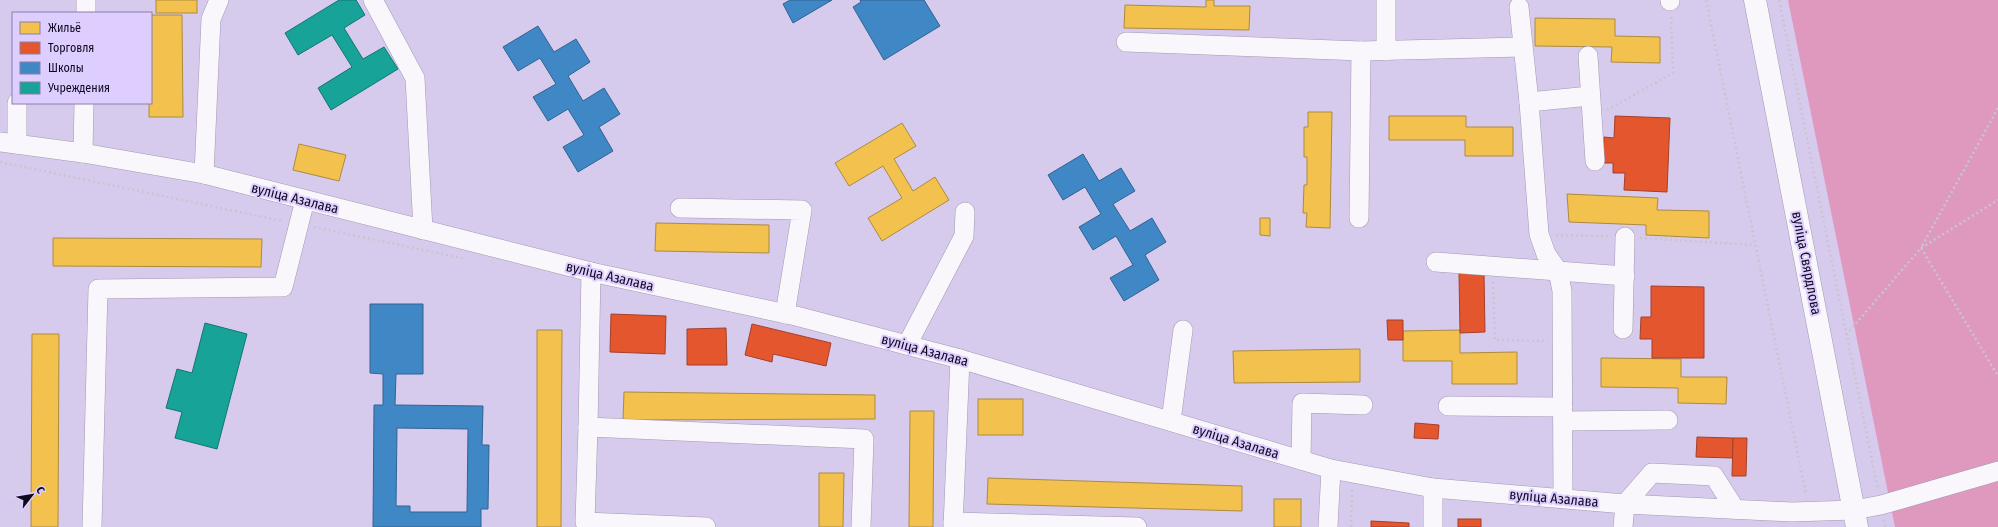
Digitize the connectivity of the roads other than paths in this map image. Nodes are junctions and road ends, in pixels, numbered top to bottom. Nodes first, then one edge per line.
1 (86, 0) edge
2 (219, 0) edge
3 (373, 0) edge
4 (1386, 0) edge
5 (1755, 0) edge
6 (1519, 7) dead end
7 (86, 12) edge
8 (1126, 42) dead end
9 (1522, 47) junction
10 (1361, 51) junction
11 (1386, 51) junction
12 (1588, 56) dead end
13 (1590, 96) junction
14 (1529, 102) junction
15 (17, 104) edge
16 (84, 104) edge
17 (9, 143) edge
18 (83, 153) junction
19 (1595, 161) dead end
20 (204, 174) junction
21 (305, 200) junction
22 (680, 208) dead end
23 (965, 212) dead end
24 (1359, 218) dead end
25 (423, 230) junction
26 (1626, 236) road end
27 (1436, 262) dead end
28 (1558, 271) junction
29 (591, 272) junction
30 (1625, 276) junction
31 (785, 314) junction
32 (1623, 329) dead end
33 (1183, 330) dead end
34 (907, 345) junction
35 (960, 359) junction
36 (1363, 405) dead end
37 (1448, 406) dead end
38 (1563, 414) junction
39 (1668, 420) dead end
40 (1171, 421) junction
41 (588, 427) junction
42 (1301, 460) junction
43 (1331, 469) junction
44 (1998, 471) edge
45 (1433, 488) junction
46 (1563, 498) junction
47 (1625, 504) junction
48 (1735, 509) junction
49 (1797, 516) edge
50 (1856, 518) edge
51 (953, 525) edge
52 (92, 527) edge
53 (706, 527) edge
54 (861, 527) edge
55 (1137, 527) edge
56 (1328, 527) edge
57 (1433, 527) edge
58 (1623, 527) edge

1 - 7 street
2 - 20 street
3 - 25 street
4 - 11 street
5 - 50 main road, вуліца Свярдлова
6 - 9 street
8 - 10 street
9 - 11 street
9 - 14 street
10 - 11 street
10 - 24 street
12 - 13 street
13 - 14 street
13 - 19 street
14 - 28 street
15 - 17 street
16 - 18 street
17 - 18 street, вуліца Азалава
18 - 20 street, вуліца Азалава
20 - 21 street, вуліца Азалава
21 - 25 street, вуліца Азалава
21 - 52 street
22 - 31 street
23 - 34 street
25 - 29 street, вуліца Азалава
26 - 30 street
27 - 28 street
28 - 30 street
28 - 38 street
29 - 31 street, вуліца Азалава
29 - 41 street
30 - 32 street
31 - 34 street, вуліца Азалава
33 - 40 street
34 - 35 street, вуліца Азалава
35 - 40 street, вуліца Азалава
35 - 51 street
36 - 42 street
37 - 38 street
38 - 39 street
38 - 46 street
40 - 42 street, вуліца Азалава
41 - 53 street
41 - 54 street
42 - 43 street, вуліца Азалава
43 - 45 street, вуліца Азалава
43 - 56 street
44 - 50 street, вуліца Азалава
45 - 46 street, вуліца Азалава
45 - 57 street
46 - 47 street, вуліца Азалава
47 - 48 street, вуліца Азалава
47 - 48 street
47 - 58 street
48 - 49 street, вуліца Азалава
49 - 50 street, вуліца Азалава
51 - 55 street

